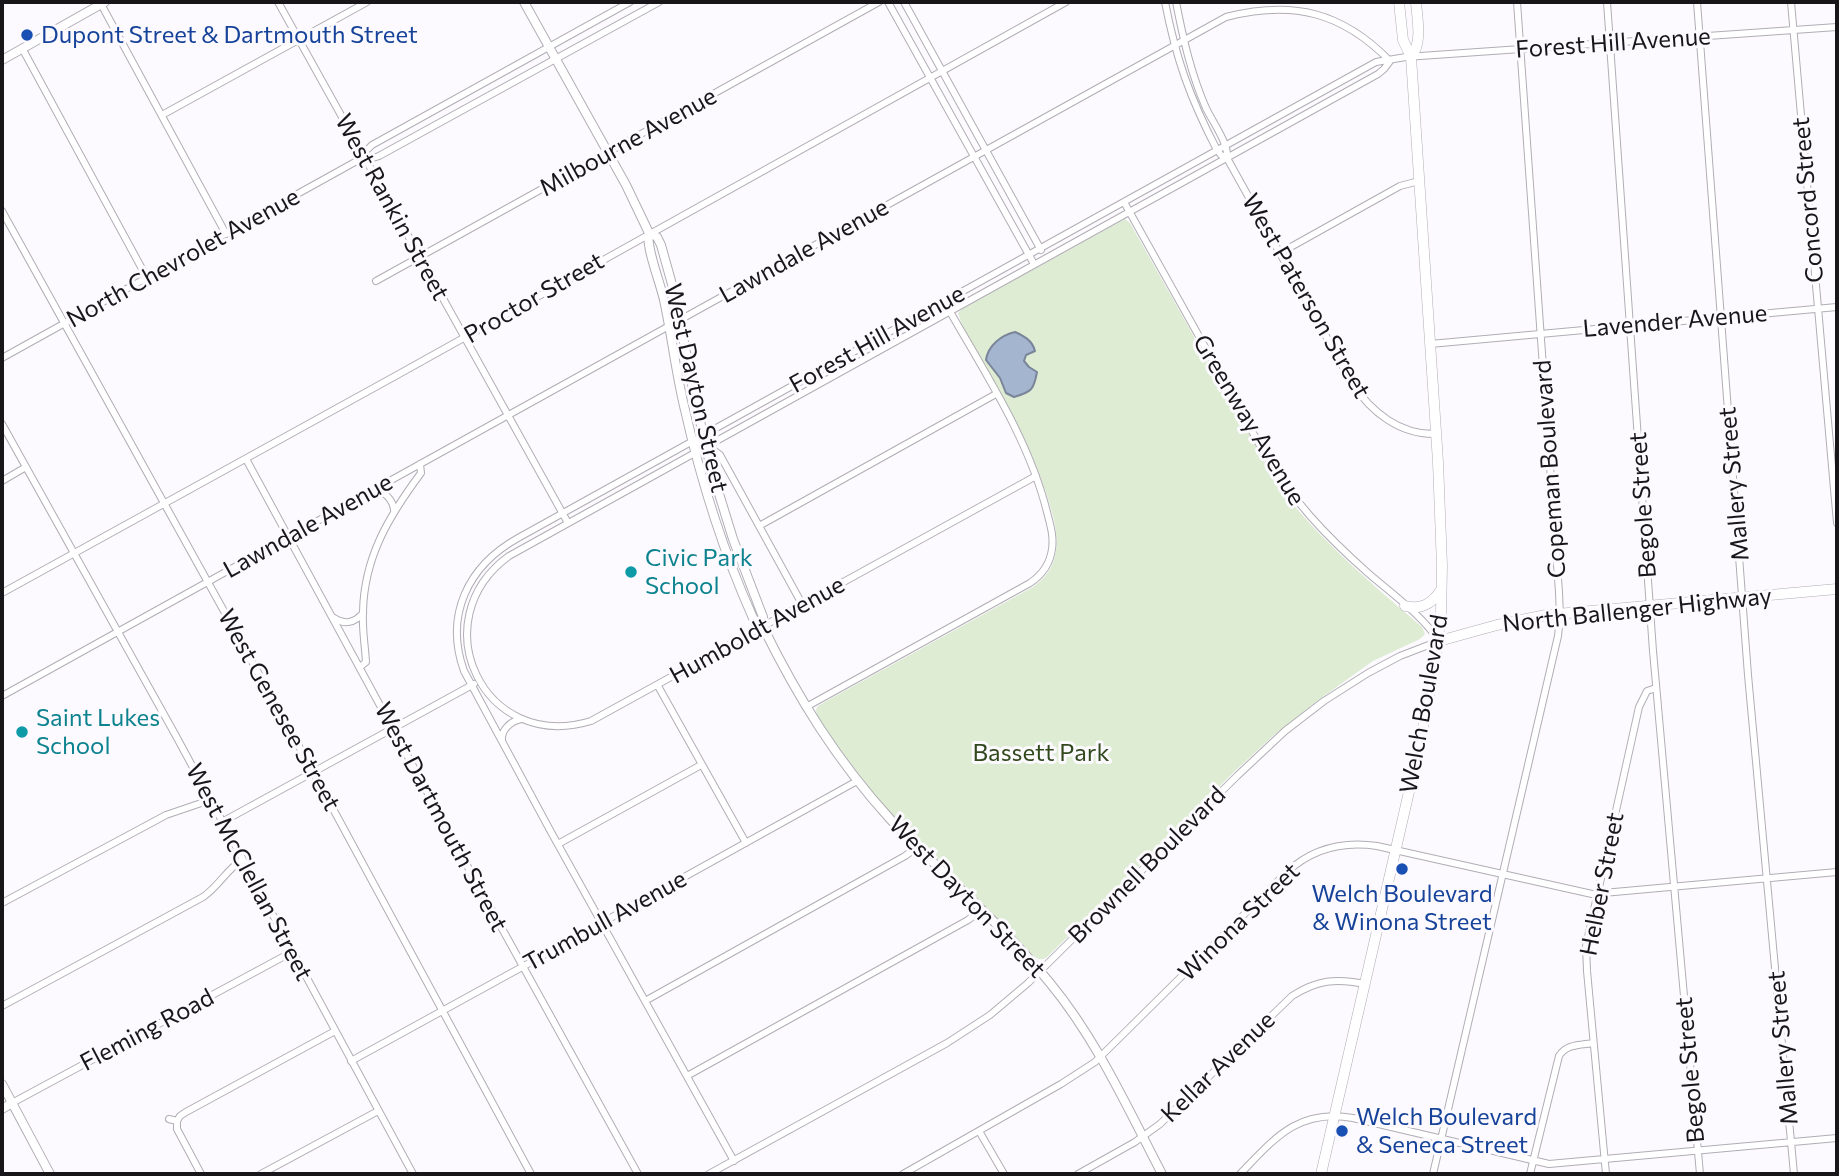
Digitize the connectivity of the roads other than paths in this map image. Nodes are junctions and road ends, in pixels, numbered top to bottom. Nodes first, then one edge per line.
1 (278, 2) edge
2 (368, 2) edge
3 (524, 2) edge
4 (630, 2) edge
5 (659, 2) edge
6 (879, 2) edge
7 (888, 2) edge
8 (904, 2) edge
9 (1066, 2) edge
10 (1165, 2) edge
11 (1176, 2) edge
12 (1399, 2) edge
13 (1416, 2) edge
14 (1517, 2) edge
15 (1607, 2) edge
16 (1697, 2) edge
17 (1791, 2) edge
18 (103, 3) edge
19 (1837, 27) edge
20 (1793, 30) junction
21 (1699, 37) junction
22 (299, 40) junction
23 (1183, 40) junction
24 (1609, 43) junction
25 (1174, 45) junction
26 (549, 47) junction
27 (22, 48) junction
28 (1519, 50) junction
29 (1411, 57) junction
30 (556, 59) junction
31 (2, 60) edge
32 (1390, 61) junction
33 (942, 71) junction
34 (930, 77) junction
35 (479, 86) junction
36 (485, 98) junction
37 (162, 116) junction
38 (1225, 145) junction
39 (986, 150) junction
40 (1217, 150) junction
41 (608, 153) junction
42 (974, 156) junction
43 (364, 157) junction
44 (1227, 158) junction
45 (1419, 181) junction
46 (1124, 202) junction
47 (2, 211) edge
48 (1129, 212) junction
49 (649, 233) junction
50 (226, 234) junction
51 (1040, 248) junction
52 (1280, 253) junction
53 (1028, 255) junction
54 (420, 257) junction
55 (1046, 258) junction
56 (1034, 264) junction
57 (147, 278) junction
58 (376, 281) dead end
59 (944, 301) junction
60 (1837, 307) edge
61 (1818, 309) junction
62 (950, 311) junction
63 (1721, 317) junction
64 (680, 320) junction
65 (65, 323) junction
66 (1630, 325) junction
67 (669, 326) junction
68 (1540, 334) junction
69 (464, 337) junction
70 (1430, 344) junction
71 (2, 358) edge
72 (824, 368) junction
73 (830, 378) junction
74 (996, 394) junction
75 (747, 411) junction
76 (508, 415) junction
77 (753, 421) junction
78 (2, 424) edge
79 (1436, 434) junction
80 (703, 436) junction
81 (692, 441) junction
82 (706, 447) junction
83 (696, 453) junction
84 (246, 459) junction
85 (420, 464) junction
86 (26, 467) junction
87 (1036, 476) junction
88 (2, 481) edge
89 (606, 489) junction
90 (373, 490) junction
91 (611, 499) junction
92 (164, 503) junction
93 (394, 510) junction
94 (562, 514) junction
95 (568, 523) junction
96 (1837, 523) edge
97 (759, 526) junction
98 (289, 536) junction
99 (735, 544) junction
100 (725, 547) junction
101 (74, 553) junction
102 (208, 581) junction
103 (1442, 586) junction
104 (1837, 589) edge
105 (2, 593) edge
106 (1743, 597) junction
107 (802, 604) junction
108 (1650, 605) junction
109 (1405, 606) junction
110 (363, 613) junction
111 (1560, 614) junction
112 (333, 618) junction
113 (763, 627) junction
114 (117, 632) junction
115 (1438, 641) junction
116 (360, 667) junction
117 (479, 681) junction
118 (471, 685) junction
119 (658, 686) junction
120 (1656, 688) junction
121 (2, 696) edge
122 (806, 708) junction
123 (522, 719) junction
124 (394, 729) junction
125 (503, 742) junction
126 (701, 765) junction
127 (314, 773) junction
128 (858, 780) junction
129 (210, 800) junction
130 (222, 822) junction
131 (746, 843) junction
132 (558, 844) junction
133 (917, 847) junction
134 (1396, 850) junction
135 (243, 860) junction
136 (1837, 872) edge
137 (1503, 875) junction
138 (1767, 878) junction
139 (1674, 886) junction
140 (1597, 894) junction
141 (2, 903) edge
142 (981, 910) junction
143 (602, 923) junction
144 (292, 952) junction
145 (523, 967) junction
146 (1040, 971) junction
147 (1365, 984) junction
148 (645, 1001) junction
149 (2, 1006) edge
150 (442, 1011) junction
151 (335, 1031) junction
152 (1593, 1043) junction
153 (1100, 1057) junction
154 (351, 1061) junction
155 (688, 1076) junction
156 (2, 1084) edge
157 (12, 1103) junction
158 (2, 1109) edge
159 (378, 1111) junction
160 (1335, 1116) junction
161 (979, 1131) junction
162 (1142, 1137) junction
163 (1837, 1138) edge
164 (1441, 1139) junction
165 (1791, 1142) junction
166 (1698, 1150) junction
167 (1604, 1159) junction
168 (734, 1161) junction
169 (1533, 1161) junction
170 (50, 1174) edge
171 (201, 1174) edge
172 (261, 1174) edge
173 (412, 1174) edge
174 (531, 1174) edge
175 (638, 1174) edge
176 (709, 1174) edge
177 (903, 1174) edge
178 (1004, 1174) edge
179 (1077, 1174) edge
180 (1162, 1174) edge
181 (1240, 1174) edge
182 (1321, 1174) edge
183 (1433, 1174) edge
184 (1530, 1174) edge
185 (1606, 1174) edge
186 (1700, 1174) edge
187 (1794, 1174) edge

1 - 22 street, West Rankin Street
2 - 22 street
3 - 26 street, West Dayton Street
4 - 26 street, North Chevrolet Avenue
5 - 30 street, North Chevrolet Avenue
6 - 41 street, Milbourne Avenue
7 - 34 street
8 - 33 street
9 - 33 street, Proctor Street
10 - 25 street, West Paterson Street
11 - 23 street, West Paterson Street
12 - 29 main road, Welch Boulevard
13 - 29 main road, Welch Boulevard
14 - 28 street, Copeman Boulevard
15 - 24 street, Begole Street
16 - 21 street, Mallery Street
17 - 20 street, Concord Street
18 - 27 street
18 - 37 street
19 - 20 street, Forest Hill Avenue
20 - 21 street, Forest Hill Avenue
20 - 61 street, Concord Street
21 - 24 street, Forest Hill Avenue
21 - 63 street, Mallery Street
22 - 37 street
22 - 43 street, West Rankin Street
23 - 25 street, Lawndale Avenue
23 - 32 street, Lawndale Avenue
23 - 38 street, West Paterson Street
24 - 28 street, Forest Hill Avenue
24 - 66 street, Begole Street
25 - 39 street, Lawndale Avenue
25 - 40 street, West Paterson Street
26 - 30 street, West Dayton Street
26 - 35 street, North Chevrolet Avenue
27 - 31 street
27 - 57 street
28 - 29 street, Forest Hill Avenue
28 - 68 street, Copeman Boulevard
29 - 32 street, Forest Hill Avenue
29 - 45 main road, Welch Boulevard
30 - 36 street, North Chevrolet Avenue
30 - 41 street, West Dayton Street
32 - 38 street, Forest Hill Avenue
32 - 44 street, Forest Hill Avenue
33 - 34 street, Proctor Street
33 - 39 street
34 - 42 street
34 - 49 street, Proctor Street
35 - 36 street
35 - 43 street, North Chevrolet Avenue
36 - 43 street, North Chevrolet Avenue
37 - 50 street
38 - 40 street, Forest Hill Avenue
38 - 44 street, West Paterson Street
39 - 42 street, Lawndale Avenue
39 - 51 street
40 - 44 street, West Paterson Street
40 - 46 street, Forest Hill Avenue
41 - 49 street, West Dayton Street
41 - 54 street, Milbourne Avenue
42 - 53 street
42 - 64 street, Lawndale Avenue
43 - 50 street, North Chevrolet Avenue
43 - 54 street, West Rankin Street
44 - 48 street, Forest Hill Avenue
44 - 52 street, West Paterson Street
45 - 52 street
45 - 70 main road, Welch Boulevard
46 - 48 street, Greenway Avenue
46 - 51 street, Forest Hill Avenue
47 - 65 street, West Genesee Street
48 - 55 street, Forest Hill Avenue
48 - 109 street, Greenway Avenue
49 - 64 street, West Dayton Street
49 - 67 street, West Dayton Street
49 - 69 street, Proctor Street
50 - 57 street, North Chevrolet Avenue
51 - 53 street, Forest Hill Avenue
51 - 55 street
52 - 79 street, West Paterson Street
53 - 56 street
53 - 59 street, Forest Hill Avenue
54 - 58 street, Milbourne Avenue
54 - 69 street, West Rankin Street
55 - 56 street, Forest Hill Avenue
56 - 62 street, Forest Hill Avenue
57 - 65 street, North Chevrolet Avenue
59 - 62 street
59 - 72 street, Forest Hill Avenue
60 - 61 street, Lavender Avenue
61 - 63 street, Lavender Avenue
61 - 96 street, Concord Street
62 - 73 street, Forest Hill Avenue
62 - 74 street
63 - 66 street, Lavender Avenue
63 - 106 street, Mallery Street
64 - 67 street, Lawndale Avenue
64 - 80 street, West Dayton Street
65 - 71 street, North Chevrolet Avenue
65 - 92 street, West Genesee Street
66 - 68 street, Lavender Avenue
66 - 108 street, Begole Street
67 - 76 street, Lawndale Avenue
67 - 81 street, West Dayton Street
68 - 70 street, Lavender Avenue
68 - 111 street, Copeman Boulevard
69 - 76 street, West Rankin Street
69 - 84 street, Proctor Street
70 - 79 main road, Welch Boulevard
72 - 73 street
72 - 75 street, Forest Hill Avenue
73 - 77 street, Forest Hill Avenue
74 - 87 street
74 - 97 street
75 - 77 street
75 - 80 street, Forest Hill Avenue
76 - 85 street, Lawndale Avenue
76 - 94 street, West Rankin Street
77 - 82 street, Forest Hill Avenue
78 - 86 street, West McClellan Street
79 - 103 main road, Welch Boulevard
80 - 81 street, Forest Hill Avenue
80 - 82 street, West Dayton Street
81 - 82 street
81 - 83 street, West Dayton Street
81 - 89 street, Forest Hill Avenue
82 - 83 street, Forest Hill Avenue
82 - 97 street
82 - 99 street, West Dayton Street
83 - 91 street, Forest Hill Avenue
83 - 100 street, West Dayton Street
84 - 92 street, Proctor Street
84 - 98 street, West Dartmouth Street
85 - 90 street, Lawndale Avenue
85 - 93 street
86 - 88 street
86 - 101 street, West McClellan Street
87 - 107 street, Humboldt Avenue
87 - 122 street
89 - 91 street
89 - 94 street, Forest Hill Avenue
90 - 93 street
90 - 98 street, Lawndale Avenue
91 - 95 street, Forest Hill Avenue
92 - 101 street, Proctor Street
92 - 102 street, West Genesee Street
93 - 110 street
94 - 95 street, West Rankin Street
94 - 118 street, Forest Hill Avenue
95 - 117 street, Forest Hill Avenue
97 - 107 street
98 - 102 street, Lawndale Avenue
98 - 112 street, West Dartmouth Street
99 - 100 street
99 - 113 street, West Dayton Street
100 - 113 street, West Dayton Street
101 - 105 street, Proctor Street
101 - 114 street, West McClellan Street
102 - 114 street, Lawndale Avenue
102 - 127 street, West Genesee Street
103 - 109 main road
103 - 115 main road, Welch Boulevard
104 - 106 main road, North Ballenger Highway
106 - 108 main road, North Ballenger Highway
106 - 138 street, Mallery Street
107 - 113 street, Humboldt Avenue
108 - 111 main road, North Ballenger Highway
108 - 120 street, Begole Street
109 - 115 street, Greenway Avenue
110 - 112 street
110 - 116 street
111 - 115 main road, North Ballenger Highway
111 - 137 street, Copeman Boulevard
112 - 116 street, West Dartmouth Street
113 - 119 street, Humboldt Avenue
113 - 122 street, West Dayton Street
114 - 121 street, Lawndale Avenue
114 - 129 street, West McClellan Street
115 - 134 main road, Welch Boulevard
115 - 146 street, Brownell Boulevard
116 - 124 street, West Dartmouth Street
117 - 118 street
117 - 123 street, Humboldt Avenue
118 - 124 street
118 - 125 street, Forest Hill Avenue
119 - 123 street, Humboldt Avenue
119 - 126 street
120 - 139 street, Begole Street
120 - 140 street, Helber Street
122 - 128 street, West Dayton Street
123 - 125 street
124 - 127 street
124 - 145 street, West Dartmouth Street
125 - 132 street, Forest Hill Avenue
126 - 131 street
126 - 132 street
127 - 130 street
127 - 150 street, West Genesee Street
128 - 131 street, Trumbull Avenue
128 - 133 street, West Dayton Street
129 - 130 street, West McClellan Street
129 - 141 street
130 - 135 street, West McClellan Street
131 - 143 street, Trumbull Avenue
132 - 143 street, Forest Hill Avenue
133 - 142 street, West Dayton Street
133 - 148 street
134 - 137 street, Winona Street
134 - 147 main road, Welch Boulevard
134 - 153 street, Winona Street
135 - 144 street, West McClellan Street
135 - 149 street
136 - 138 street, Winona Street
137 - 140 street, Winona Street
137 - 164 street, Copeman Boulevard
138 - 139 street, Winona Street
138 - 165 street, Mallery Street
139 - 140 street, Winona Street
139 - 166 street, Begole Street
140 - 152 street, Helber Street
142 - 146 street, West Dayton Street
142 - 155 street
143 - 145 street, Trumbull Avenue
143 - 148 street, Forest Hill Avenue
144 - 151 street, West McClellan Street
144 - 157 street, Fleming Road
145 - 150 street, Trumbull Avenue
145 - 175 street, West Dartmouth Street
146 - 153 street, West Dayton Street
146 - 168 street, Brownell Boulevard
147 - 160 main road, Welch Boulevard
147 - 162 street, Kellar Avenue
148 - 155 street, Forest Hill Avenue
150 - 154 street, Trumbull Avenue
150 - 174 street, West Genesee Street
151 - 154 street, West McClellan Street
151 - 171 street
152 - 167 street, Helber Street
152 - 169 street
153 - 161 street, Winona Street
153 - 162 street, West Dayton Street
154 - 159 street, West McClellan Street
155 - 168 street, Forest Hill Avenue
156 - 157 street
157 - 158 street, Fleming Road
157 - 170 street
159 - 172 street
159 - 173 street, West McClellan Street
160 - 164 street
160 - 181 street
160 - 182 main road, Welch Boulevard
161 - 177 street, Winona Street
161 - 178 street
162 - 179 street, Kellar Avenue
162 - 180 street, West Dayton Street
163 - 165 street
164 - 169 street
164 - 183 street, Copeman Boulevard
165 - 166 street
165 - 187 street, Mallery Street
166 - 167 street
166 - 186 street, Begole Street
167 - 169 street
167 - 185 street, Helber Street
168 - 176 street, Brownell Boulevard
169 - 184 street

